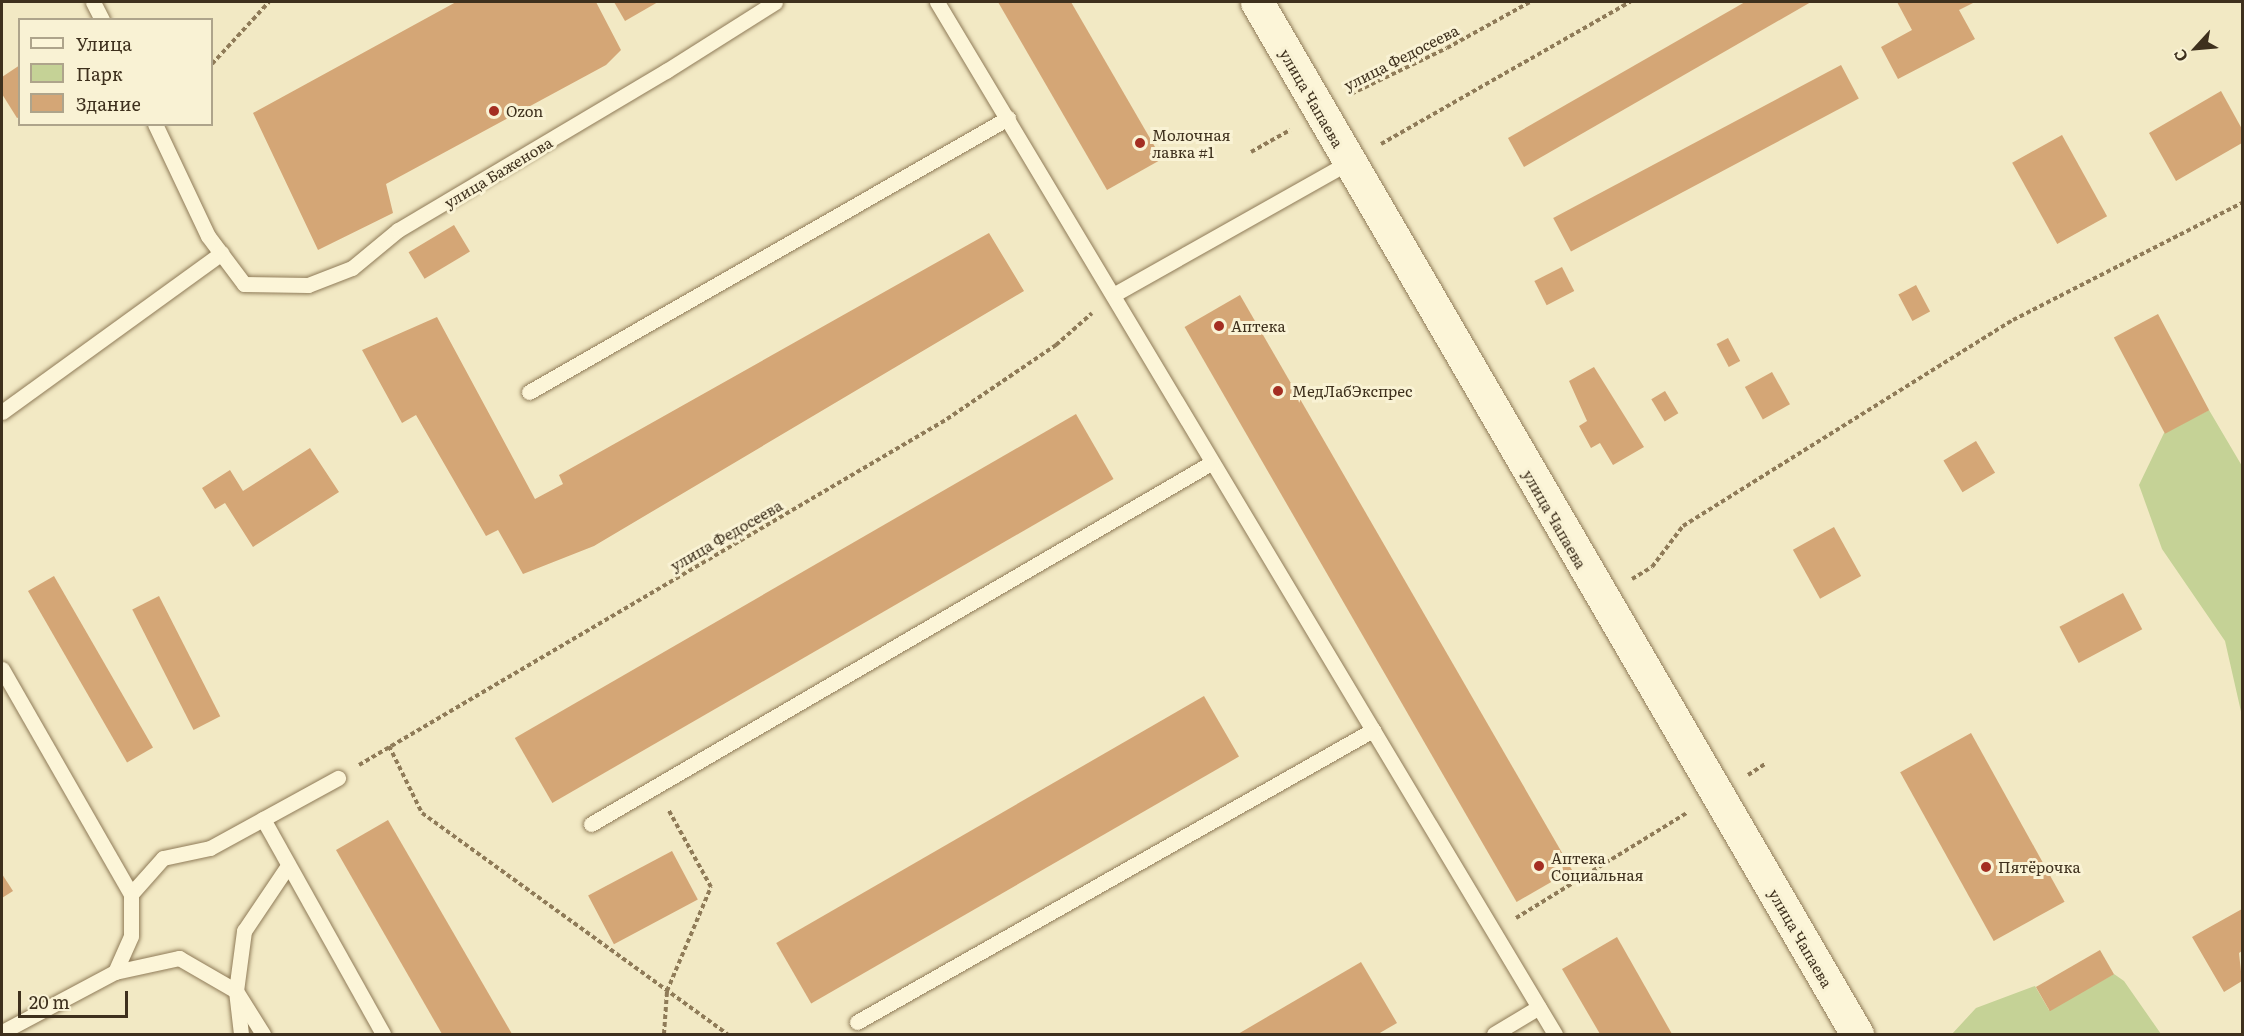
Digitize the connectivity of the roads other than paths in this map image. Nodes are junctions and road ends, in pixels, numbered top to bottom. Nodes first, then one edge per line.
1 (93, 2) edge
2 (775, 2) edge
3 (937, 2) edge
4 (1257, 2) edge
5 (101, 18) edge
6 (1008, 118) junction
7 (156, 126) edge
8 (1349, 162) junction
9 (222, 254) junction
10 (1113, 295) junction
11 (529, 392) dead end
12 (2, 412) edge
13 (1211, 464) junction
14 (2, 669) edge
15 (1373, 730) junction
16 (338, 778) road end
17 (263, 819) junction
18 (591, 824) dead end
19 (287, 867) junction
20 (131, 894) junction
21 (115, 972) junction
22 (236, 991) junction
23 (1539, 1007) junction
24 (857, 1022) dead end
25 (2, 1032) edge
26 (241, 1035) edge
27 (263, 1035) edge
28 (383, 1035) edge
29 (1494, 1035) edge
30 (1555, 1035) edge
31 (1857, 1035) edge

1 - 5 lane
2 - 9 lane, улица Баженова
3 - 6 lane
4 - 8 street, улица Чапаева
6 - 10 lane
6 - 11 lane
7 - 9 lane
8 - 10 lane
8 - 31 street, улица Чапаева
9 - 12 lane
10 - 13 lane
13 - 15 lane
13 - 18 lane
14 - 20 lane
15 - 23 lane
15 - 24 lane
16 - 17 lane
17 - 19 lane
17 - 20 lane
19 - 22 lane
19 - 28 lane
20 - 21 lane
21 - 22 lane
21 - 25 lane
22 - 26 lane
22 - 27 lane
23 - 29 lane
23 - 30 lane

